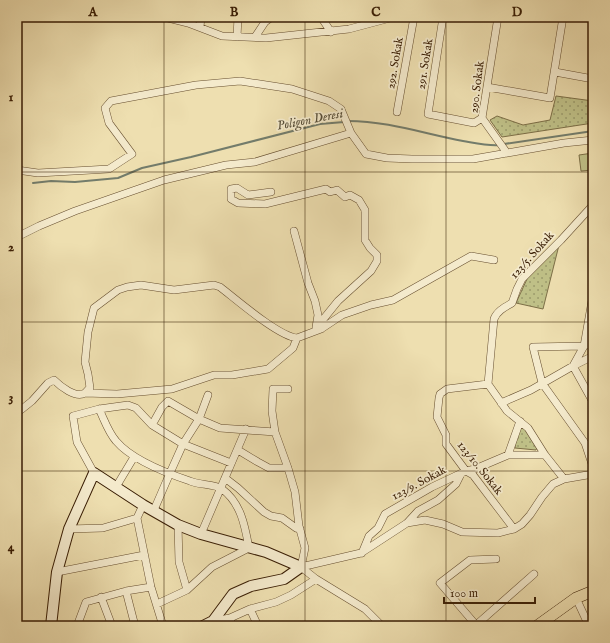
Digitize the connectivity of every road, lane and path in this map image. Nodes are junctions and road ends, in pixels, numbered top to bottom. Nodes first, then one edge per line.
1 (164, 17) edge
2 (201, 17) edge
3 (238, 17) edge
4 (272, 17) edge
5 (321, 17) edge
6 (362, 17) edge
7 (373, 17) edge
8 (394, 17) edge
9 (414, 17) edge
10 (443, 17) edge
11 (498, 17) edge
12 (563, 17) edge
13 (181, 19) edge
14 (367, 24) junction
15 (200, 27) junction
16 (331, 32) junction
17 (237, 37) junction
18 (255, 37) junction
19 (555, 72) junction
20 (593, 79) edge
21 (487, 87) junction
22 (397, 112) dead end
23 (482, 118) junction
24 (351, 133) junction
25 (593, 140) edge
26 (506, 151) junction
27 (17, 170) edge
28 (271, 192) dead end
29 (593, 205) edge
30 (294, 231) dead end
31 (17, 237) edge
32 (494, 260) dead end
33 (593, 295) edge
34 (318, 330) junction
35 (297, 338) junction
36 (593, 343) edge
37 (584, 346) junction
38 (593, 356) edge
39 (572, 366) junction
40 (488, 384) junction
41 (542, 384) junction
42 (288, 390) dead end
43 (85, 393) junction
44 (208, 395) dead end
45 (593, 402) edge
46 (501, 403) junction
47 (99, 409) junction
48 (17, 413) edge
49 (199, 420) junction
50 (520, 421) junction
51 (152, 425) junction
52 (246, 429) junction
53 (275, 432) junction
54 (183, 444) junction
55 (238, 450) junction
56 (508, 455) junction
57 (545, 455) junction
58 (134, 457) junction
59 (231, 463) junction
60 (593, 467) edge
61 (288, 468) junction
62 (463, 472) junction
63 (94, 473) junction
64 (170, 473) junction
65 (593, 474) edge
66 (225, 478) junction
67 (564, 479) junction
68 (116, 488) junction
69 (221, 488) junction
70 (143, 505) junction
71 (154, 510) junction
72 (137, 518) junction
73 (407, 523) junction
74 (178, 525) junction
75 (69, 529) junction
76 (300, 529) junction
77 (514, 529) junction
78 (200, 534) junction
79 (249, 548) junction
80 (362, 553) junction
81 (144, 555) junction
82 (496, 559) dead end
83 (301, 567) junction
84 (57, 572) junction
85 (534, 574) dead end
86 (316, 579) junction
87 (151, 587) junction
88 (187, 590) junction
89 (126, 591) junction
90 (593, 591) edge
91 (101, 597) junction
92 (576, 598) junction
93 (157, 604) junction
94 (250, 609) junction
95 (230, 618) junction
96 (378, 624) edge
97 (206, 625) edge
98 (51, 626) edge
99 (77, 626) edge
100 (112, 626) edge
101 (135, 626) edge
102 (163, 626) edge
103 (232, 626) edge
104 (258, 626) edge
105 (475, 626) edge
106 (537, 626) edge
107 (589, 626) edge

1 - 13 street
2 - 15 street
3 - 17 street
4 - 18 street
5 - 16 street
6 - 14 street
7 - 14 street
8 - 14 street
9 - 22 street, 292. Sokak
10 - 23 street, 291. Sokak
11 - 21 street, 290. Sokak
12 - 19 street
13 - 15 street
14 - 16 street
15 - 17 street
16 - 18 street
17 - 18 street
19 - 20 street
19 - 21 street
21 - 23 street, 290. Sokak
23 - 26 street, 290. Sokak
24 - 26 street
24 - 27 street
24 - 31 street
25 - 26 street
28 - 34 street
29 - 40 street, 123/5. Sokak
30 - 34 street
32 - 34 street
33 - 37 street
34 - 35 street
35 - 43 street
35 - 43 street
36 - 37 street
37 - 39 street
37 - 41 street
38 - 39 street
39 - 41 street
39 - 45 street
40 - 46 street
40 - 62 street, 123/10. Sokak
41 - 46 street
41 - 60 street
42 - 53 street
43 - 48 street
44 - 49 street
46 - 50 street
47 - 51 street
47 - 58 street
47 - 63 street
49 - 51 street
49 - 52 street
49 - 54 street
50 - 56 street
50 - 57 street
51 - 54 street
52 - 53 street
52 - 55 street
53 - 61 street
54 - 59 street
54 - 64 street
55 - 59 street
55 - 61 street
56 - 57 street, 123/9. Sokak
56 - 62 street, 123/9. Sokak
57 - 67 street
58 - 64 street
58 - 68 street
59 - 66 street
61 - 76 street
62 - 73 street
62 - 77 street, 123/10. Sokak
62 - 80 street, 123/9. Sokak
63 - 68 street
63 - 75 street
64 - 69 street
64 - 71 street
65 - 67 street
66 - 69 street
66 - 76 street
67 - 77 street
68 - 70 street
69 - 78 street
69 - 79 street
70 - 71 street
70 - 72 street
71 - 74 street
72 - 75 street
72 - 81 street
73 - 77 street
73 - 80 street
74 - 78 street
74 - 88 street
75 - 84 street
76 - 83 street
78 - 79 street
79 - 83 street
79 - 88 street
80 - 83 street
81 - 84 street
81 - 87 street
82 - 105 street
83 - 86 street
83 - 97 street
84 - 98 street
85 - 105 street
86 - 94 street
86 - 96 street
87 - 89 street
87 - 93 street
88 - 93 street
89 - 91 street
89 - 101 street
90 - 92 main road
91 - 99 street
91 - 100 street
92 - 106 main road
92 - 107 street
93 - 102 street
94 - 95 street
94 - 104 street
95 - 97 street
95 - 103 street

